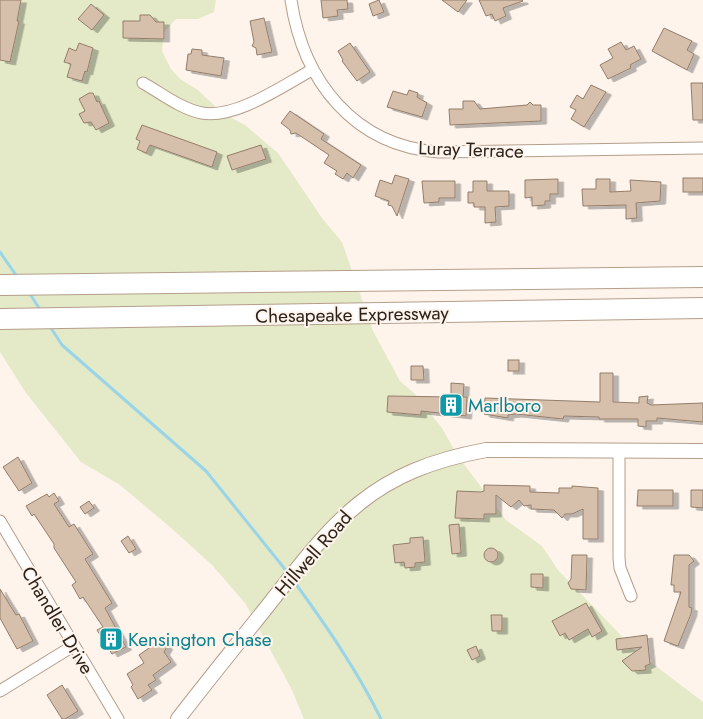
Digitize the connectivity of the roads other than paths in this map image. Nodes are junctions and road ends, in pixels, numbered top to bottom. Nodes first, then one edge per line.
1 (291, 0) edge
2 (312, 70) junction
3 (144, 83) dead end
4 (703, 148) edge
5 (703, 277) edge
6 (4, 285) edge
7 (703, 308) edge
8 (0, 319) edge
9 (619, 451) junction
10 (703, 451) edge
11 (0, 521) edge
12 (630, 596) dead end
13 (73, 646) junction
14 (0, 691) edge
15 (118, 719) edge
16 (178, 719) edge

1 - 2 street, Luray Terrace
2 - 3 street
2 - 4 street, Luray Terrace
5 - 6 highway, Chesapeake Expressway
7 - 8 highway, Chesapeake Expressway
9 - 10 street, Hillwell Road
9 - 12 street
9 - 16 street, Hillwell Road
11 - 13 street, Chandler Drive
13 - 14 street
13 - 15 street, Chandler Drive

